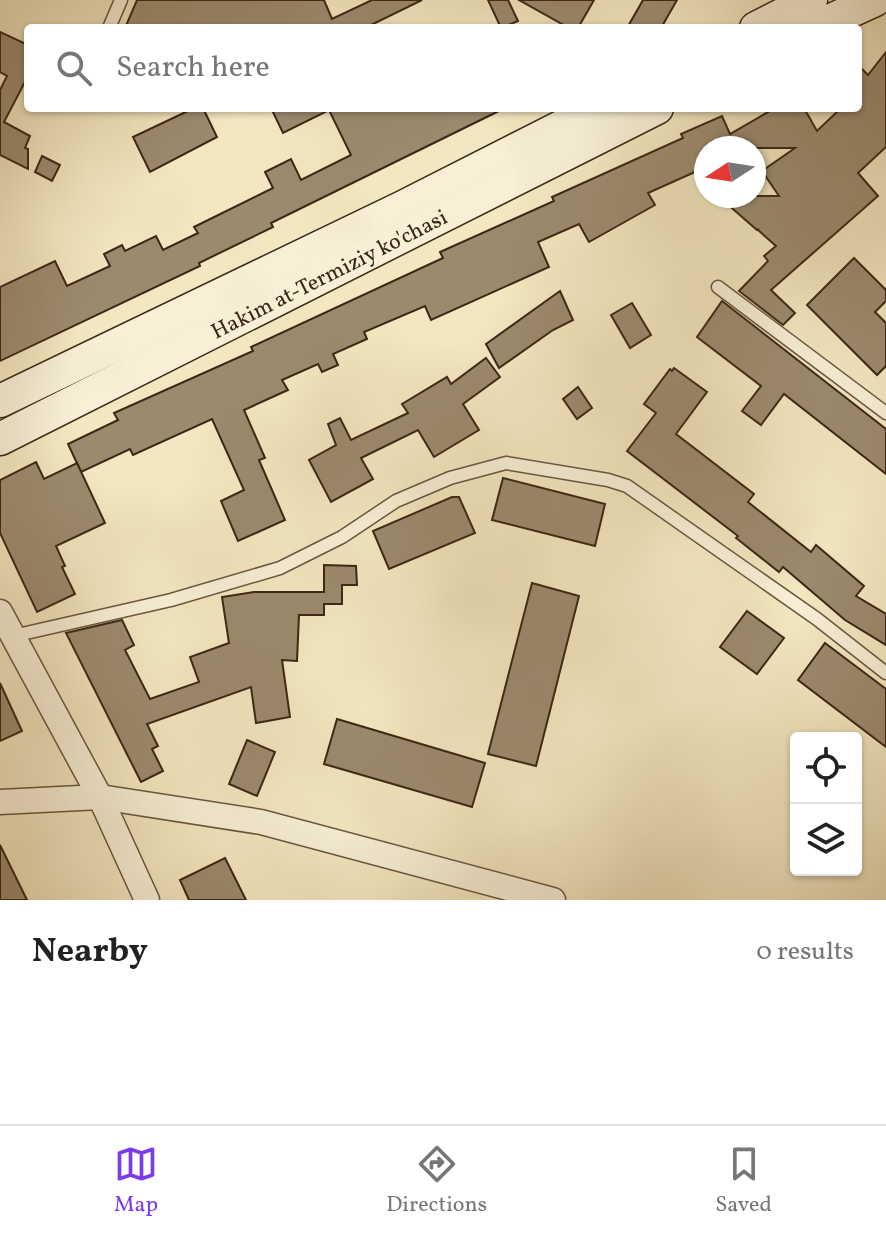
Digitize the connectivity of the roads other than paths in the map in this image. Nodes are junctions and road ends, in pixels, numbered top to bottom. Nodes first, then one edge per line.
1 (121, 0) edge
2 (811, 0) edge
3 (875, 0) edge
4 (111, 24) edge
5 (764, 24) edge
6 (823, 24) edge
7 (590, 112) edge
8 (649, 112) edge
9 (718, 287) dead end
10 (0, 401) edge
11 (886, 413) edge
12 (0, 439) edge
13 (0, 612) edge
14 (13, 636) junction
15 (886, 673) edge
16 (100, 797) junction
17 (0, 802) edge
18 (147, 900) edge
19 (553, 900) edge

1 - 4 lane
2 - 5 main road
3 - 6 main road
7 - 10 main road, Hakim at-Termiziy ko'chasi
8 - 12 main road, Hakim at-Termiziy ko'chasi
9 - 11 lane
13 - 14 street
14 - 15 lane
14 - 16 street
16 - 17 street
16 - 18 street
16 - 19 street

